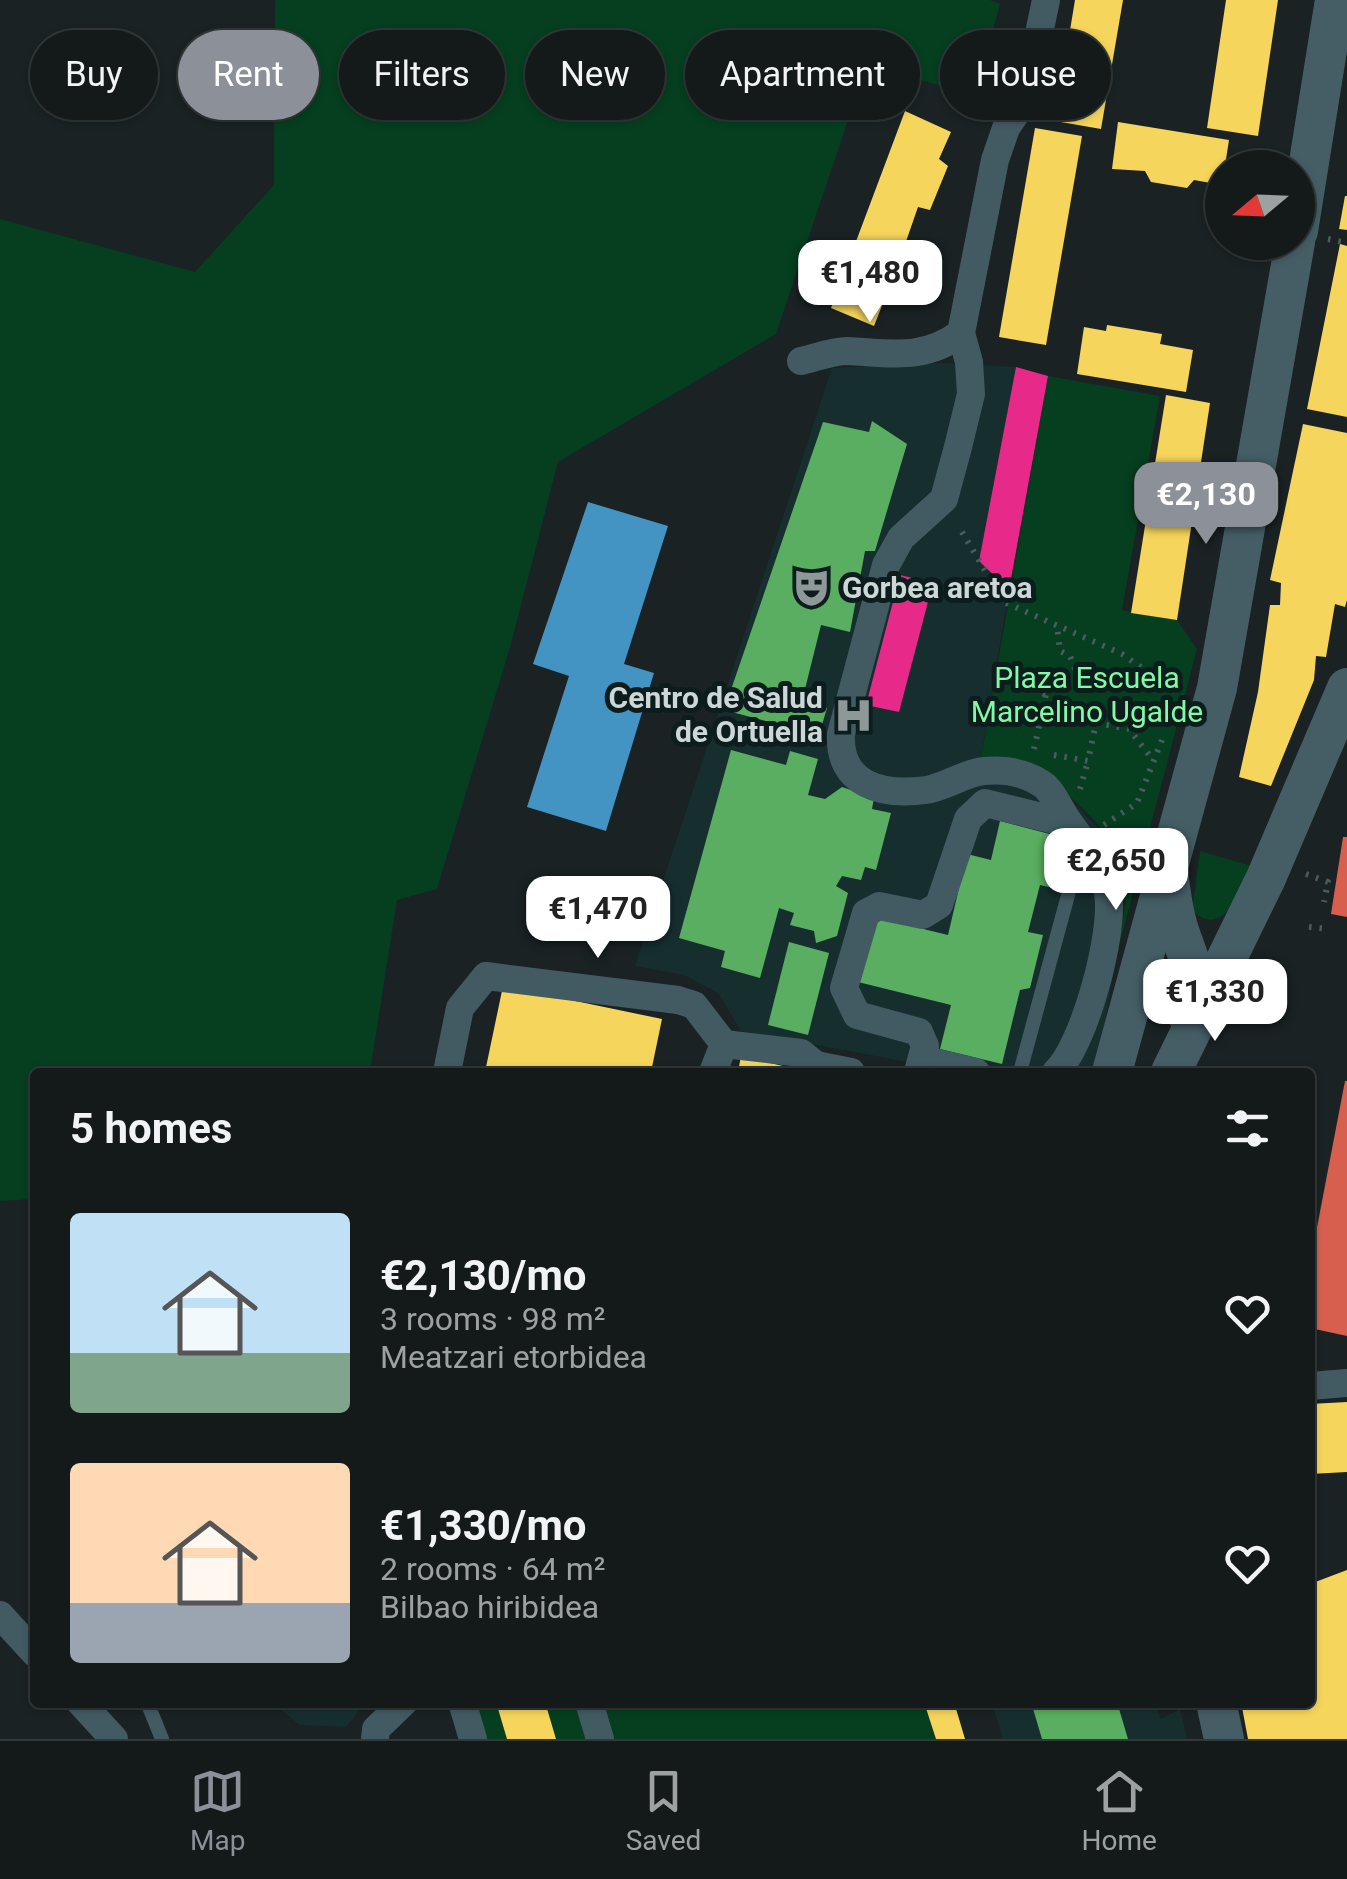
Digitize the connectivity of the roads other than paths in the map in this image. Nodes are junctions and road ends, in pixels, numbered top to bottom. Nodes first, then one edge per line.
1 (1046, 0) edge
2 (1335, 0) edge
3 (1311, 150) edge
4 (1292, 260) edge
5 (960, 333) junction
6 (801, 362) dead end
7 (1347, 688) edge
8 (1076, 831) junction
9 (1166, 864) junction
10 (1176, 920) junction
11 (1238, 934) junction
12 (1114, 981) junction
13 (1205, 994) junction
14 (724, 1044) junction
15 (920, 1066) edge
16 (448, 1068) edge
17 (715, 1068) edge
18 (814, 1068) edge
19 (1021, 1068) edge
20 (1060, 1068) edge
21 (1112, 1068) edge
22 (1162, 1068) edge
23 (1173, 1068) edge
24 (1347, 1383) edge
25 (1315, 1386) edge
26 (0, 1615) edge
27 (30, 1648) edge
28 (86, 1708) edge
29 (149, 1708) edge
30 (398, 1708) edge
31 (464, 1708) edge
32 (591, 1708) edge
33 (1217, 1708) edge
34 (114, 1739) edge
35 (162, 1739) edge
36 (375, 1739) edge
37 (473, 1739) edge
38 (600, 1739) edge
39 (1224, 1739) edge

1 - 5 street
2 - 3 street
4 - 9 street
5 - 6 street
5 - 8 street
7 - 11 street
8 - 12 street
8 - 15 street
8 - 19 lane
9 - 10 street
9 - 12 street
10 - 11 street
10 - 13 street
11 - 13 street
12 - 13 street
12 - 20 street
12 - 21 street
13 - 22 street
13 - 23 street
14 - 16 street
14 - 17 street
14 - 18 street
24 - 25 street
26 - 27 street
28 - 34 street
29 - 35 lane
30 - 36 street
31 - 37 street
32 - 38 street
33 - 39 street

